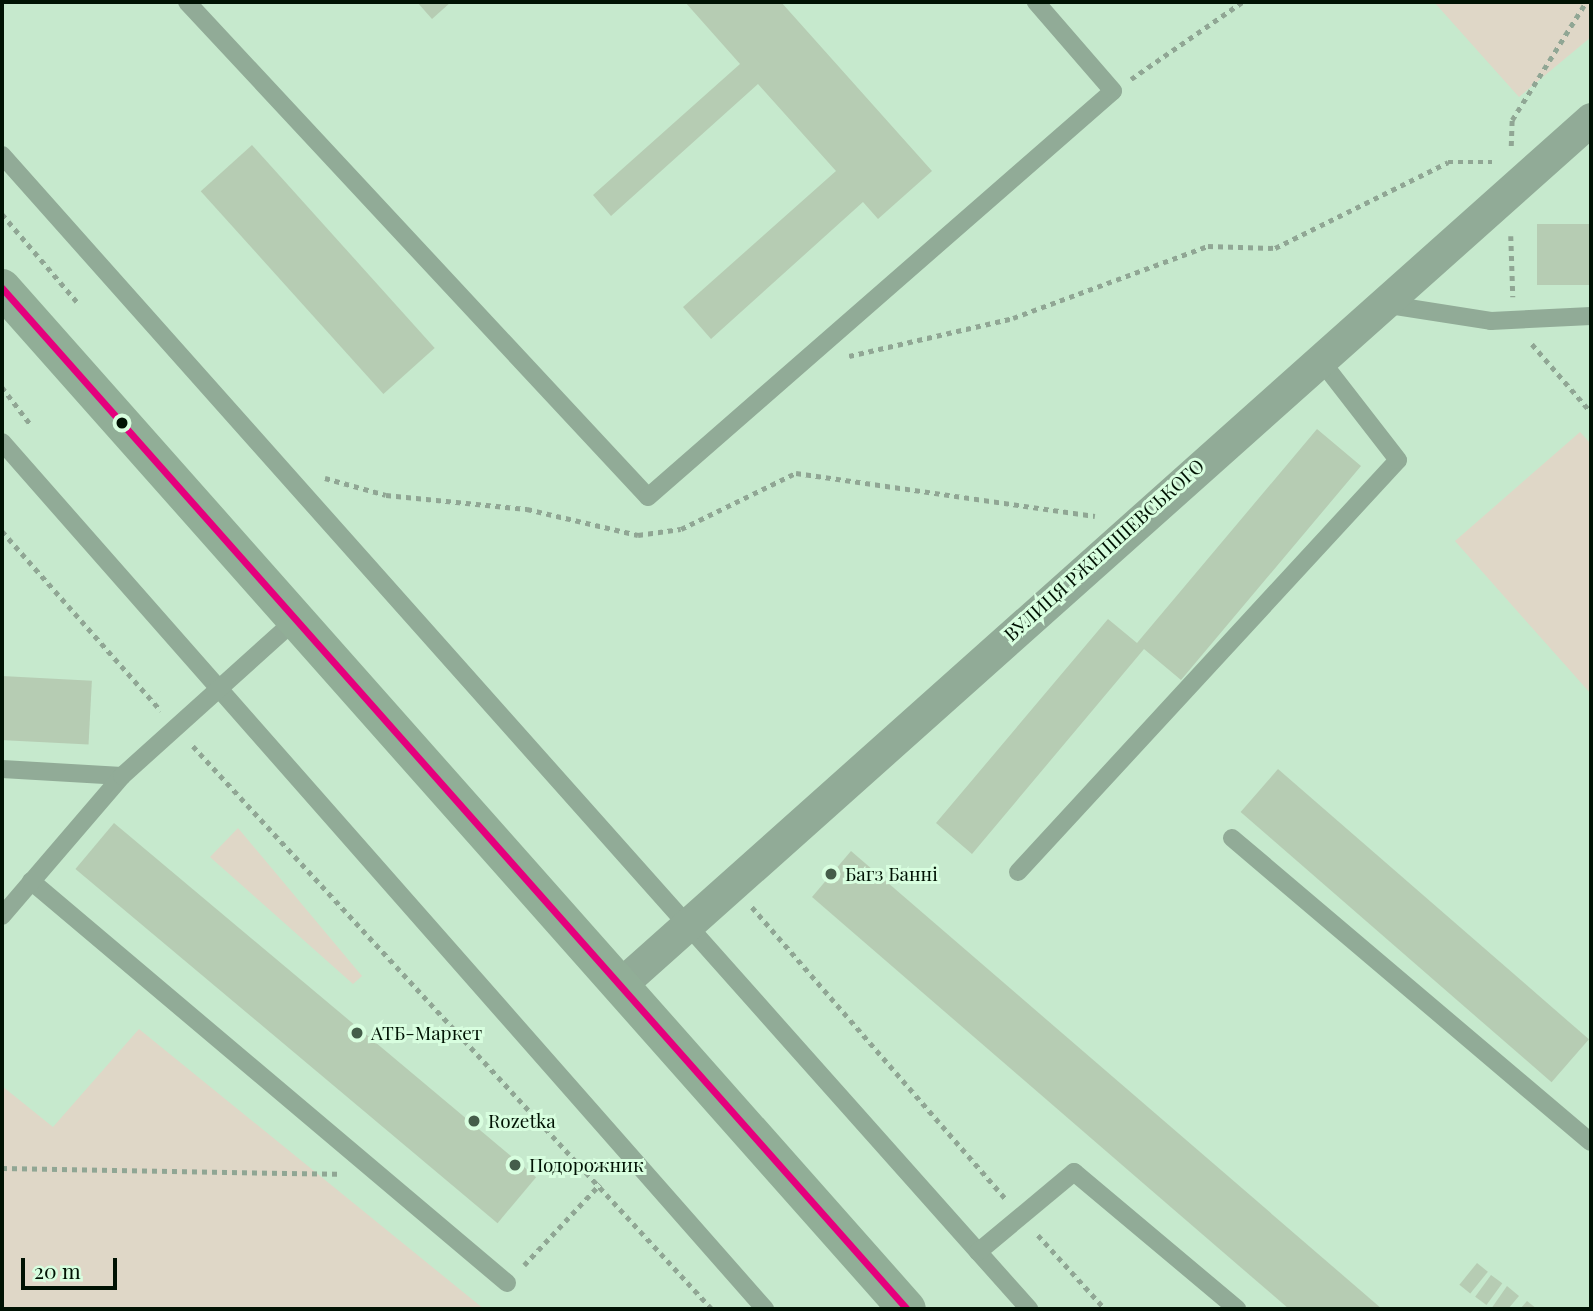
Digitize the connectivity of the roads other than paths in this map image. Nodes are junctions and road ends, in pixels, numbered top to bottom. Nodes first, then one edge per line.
1 (187, 2) edge
2 (1036, 2) edge
3 (1591, 119) edge
4 (2, 155) edge
5 (2, 288) edge
6 (1378, 303) junction
7 (1591, 316) edge
8 (1318, 357) junction
9 (2, 442) edge
10 (293, 622) junction
11 (216, 687) junction
12 (2, 769) edge
13 (122, 776) junction
14 (1232, 838) dead end
15 (1018, 872) dead end
16 (31, 881) junction
17 (2, 916) edge
18 (687, 925) junction
19 (620, 985) junction
20 (1591, 1142) edge
21 (978, 1252) junction
22 (507, 1283) road end
23 (765, 1309) edge
24 (907, 1309) edge
25 (1029, 1309) edge
26 (1237, 1309) edge

1 - 2 lane
3 - 6 street, ВУЛИЦЯ РЖЕПІШЕВСЬКОГО
4 - 18 lane
5 - 10 main road
6 - 7 lane
6 - 8 street, ВУЛИЦЯ РЖЕПІШЕВСЬКОГО
8 - 15 lane
8 - 18 street, ВУЛИЦЯ РЖЕПІШЕВСЬКОГО
9 - 11 lane
10 - 11 lane
10 - 19 main road
11 - 13 lane
11 - 23 lane
12 - 13 lane
13 - 16 lane
14 - 20 lane
16 - 17 lane
16 - 22 lane
18 - 19 street, ВУЛИЦЯ РЖЕПІШЕВСЬКОГО
18 - 21 lane
19 - 24 main road
21 - 25 lane
21 - 26 lane

